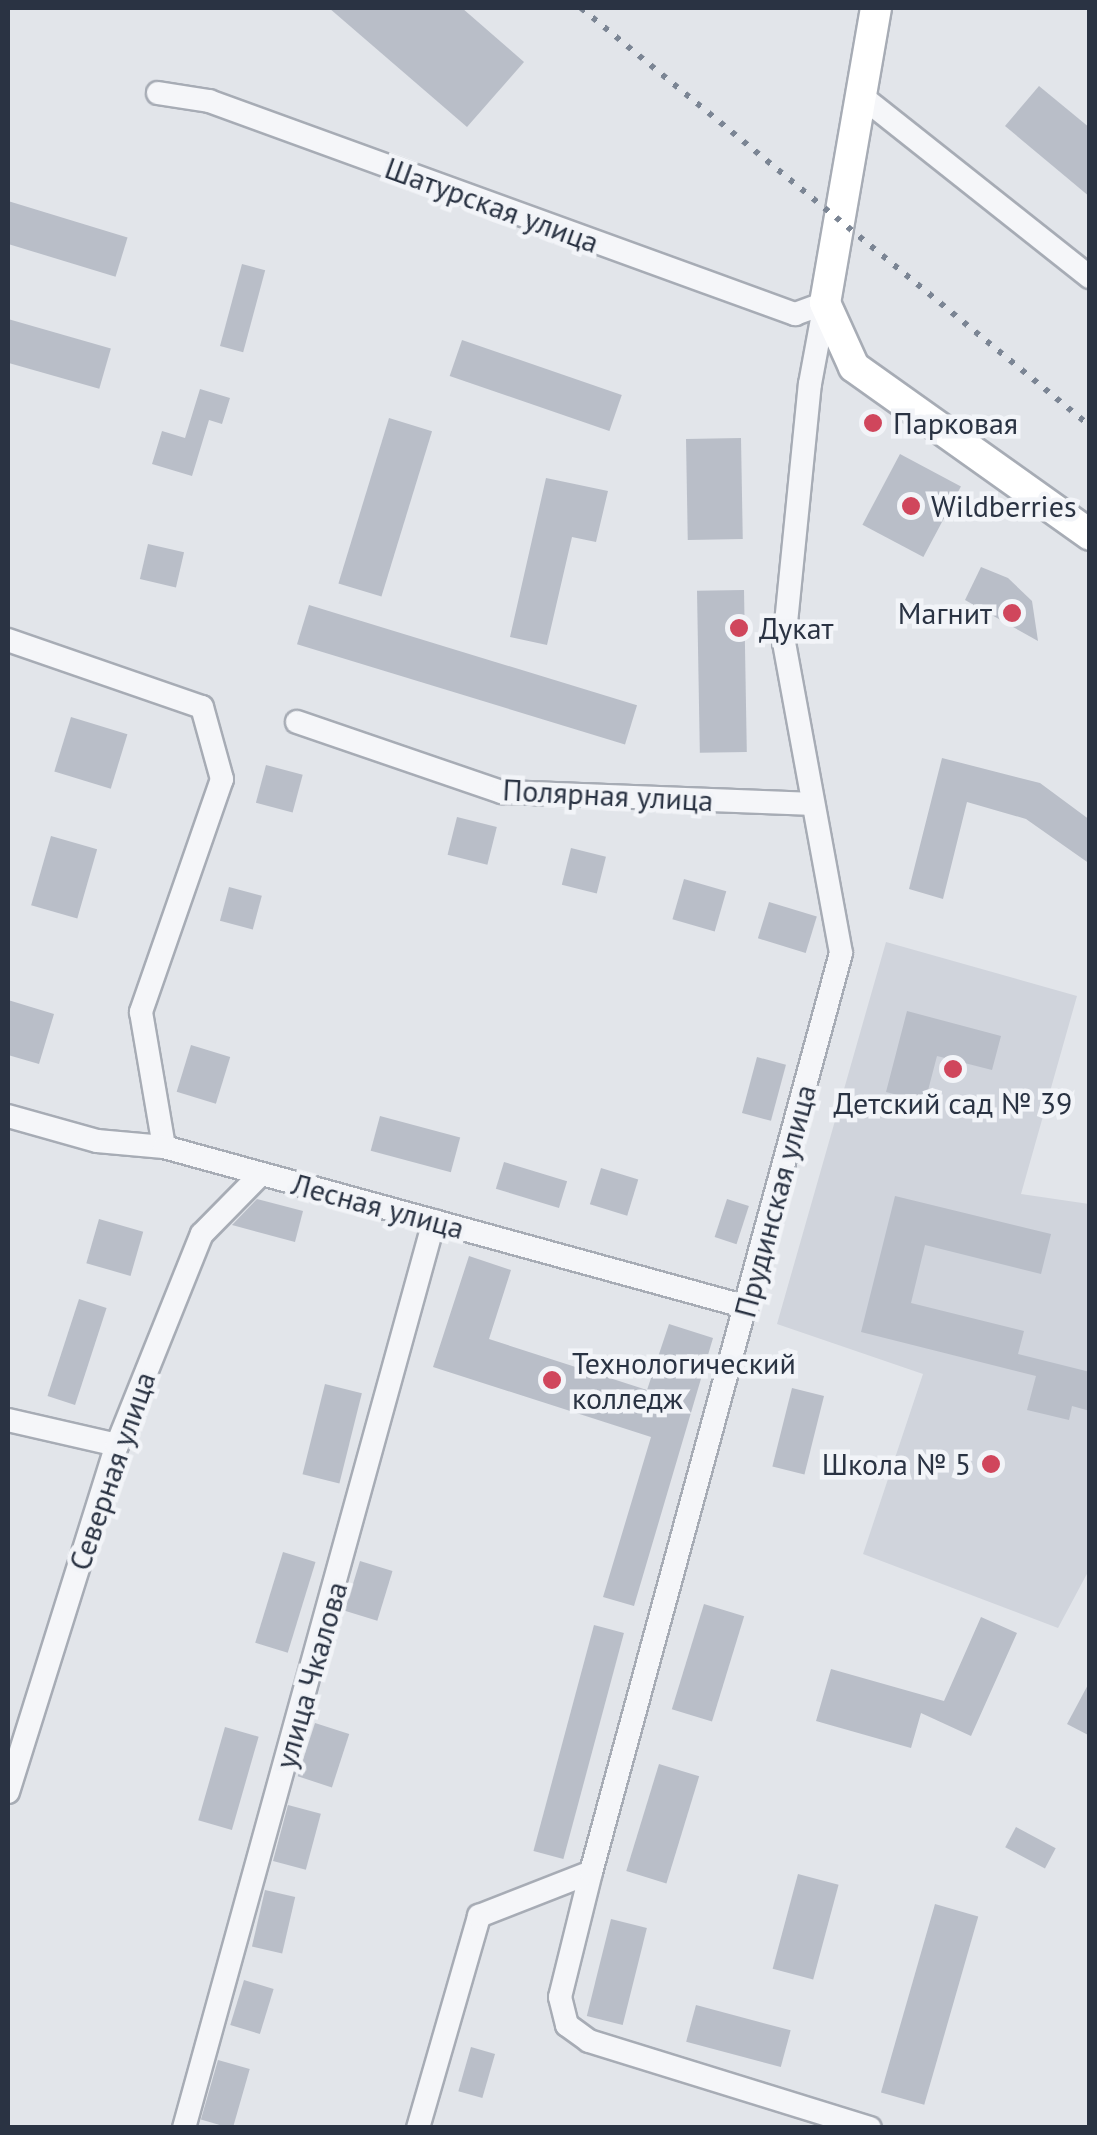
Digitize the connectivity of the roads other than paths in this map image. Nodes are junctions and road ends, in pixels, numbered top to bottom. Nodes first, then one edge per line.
1 (876, 8) edge
2 (158, 93) dead end
3 (860, 94) junction
4 (1090, 277) edge
5 (825, 303) junction
6 (1090, 535) edge
7 (8, 640) edge
8 (297, 722) dead end
9 (810, 804) junction
10 (8, 1116) edge
11 (164, 1148) junction
12 (260, 1174) junction
13 (434, 1221) junction
14 (747, 1307) junction
15 (8, 1420) edge
16 (117, 1445) junction
17 (8, 1792) edge
18 (591, 1872) junction
19 (184, 2128) edge
20 (418, 2128) edge
21 (870, 2128) edge

1 - 3 street
2 - 5 street, Шатурская улица
3 - 4 street
3 - 5 street
5 - 6 street
5 - 9 street, Прудинская улица
7 - 11 street
8 - 9 street, Полярная улица
9 - 14 street, Прудинская улица
10 - 11 street, Лесная улица
11 - 12 street, Лесная улица
12 - 13 street, Лесная улица
12 - 16 street, Северная улица
13 - 14 street, Лесная улица
13 - 19 street, улица Чкалова
14 - 18 street, Прудинская улица
15 - 16 street
16 - 17 street, Северная улица
18 - 20 street
18 - 21 street, Прудинская улица

